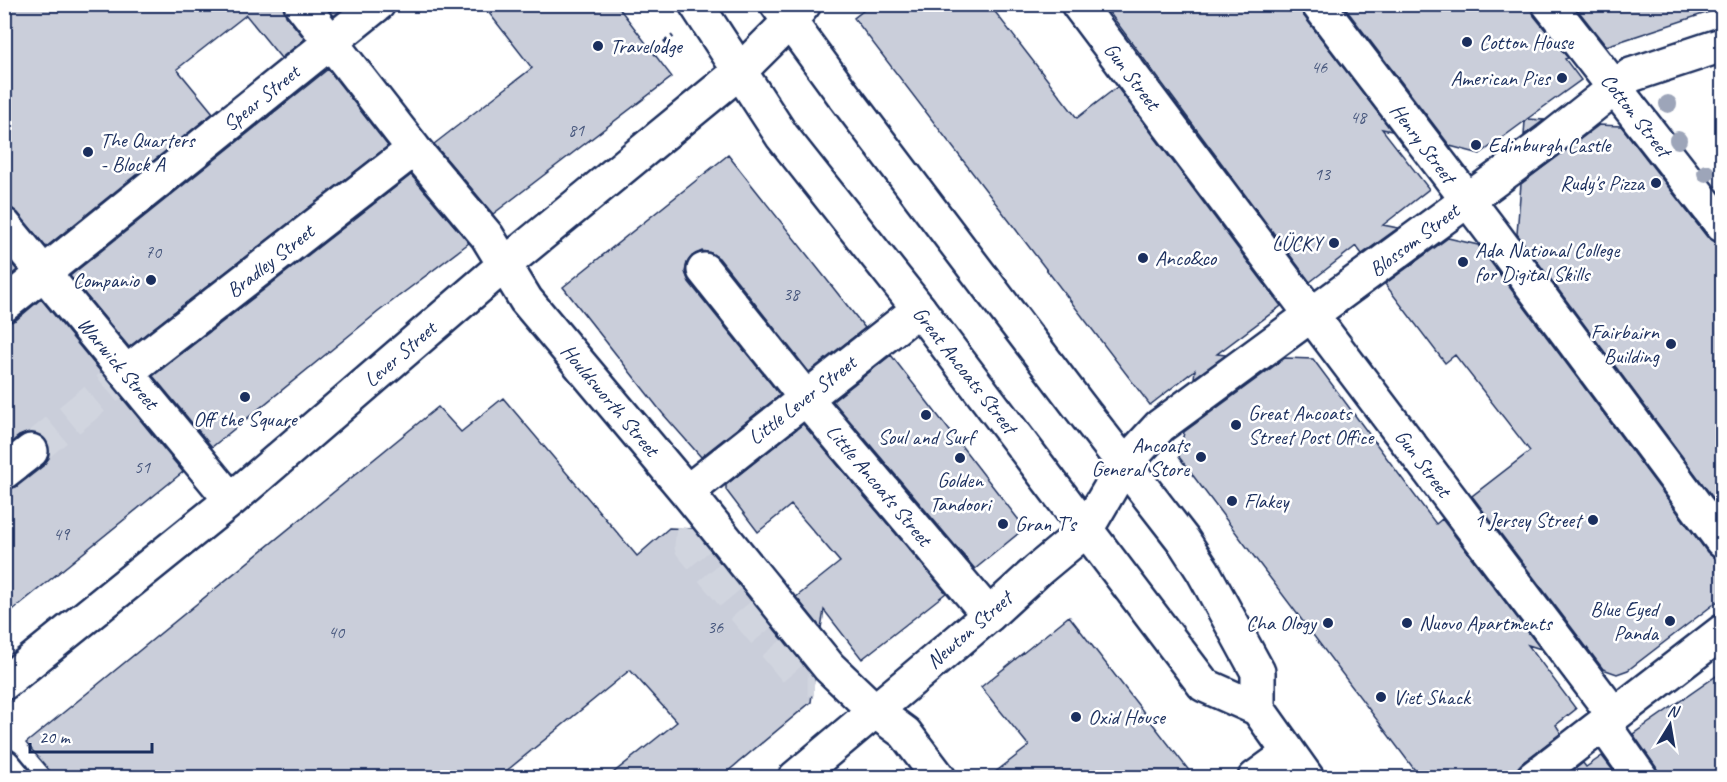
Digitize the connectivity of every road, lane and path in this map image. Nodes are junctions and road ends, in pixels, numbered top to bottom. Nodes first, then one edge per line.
1 (301, 4) edge
2 (378, 4) edge
3 (1078, 4) edge
4 (1318, 4) edge
5 (1550, 4) edge
6 (791, 10) edge
7 (688, 18) edge
8 (331, 42) junction
9 (1722, 45) edge
10 (657, 48) dead end
11 (739, 72) junction
12 (1614, 87) junction
13 (414, 149) junction
14 (1467, 200) junction
15 (4, 225) edge
16 (1722, 225) edge
17 (504, 265) junction
18 (704, 270) dead end
19 (43, 274) junction
20 (4, 305) edge
21 (919, 309) junction
22 (1316, 320) junction
23 (127, 372) junction
24 (806, 397) junction
25 (31, 451) tunnel mouth
26 (1124, 465) junction
27 (4, 472) edge
28 (231, 500) junction
29 (692, 508) junction
30 (1086, 530) junction
31 (1722, 541) edge
32 (989, 615) junction
33 (1722, 632) edge
34 (4, 683) edge
35 (1258, 708) junction
36 (875, 711) junction
37 (1608, 719) junction
38 (4, 766) edge
39 (1298, 766) edge
40 (14, 777) edge
41 (795, 777) edge
42 (939, 777) edge
43 (1255, 777) edge
44 (1533, 777) edge
45 (1641, 777) edge

1 - 8 main road, Houldsworth Street
2 - 8 main road, Spear Street
3 - 22 main road, Gun Street
4 - 14 main road, Henry Street
5 - 12 main road, Cotton Street
6 - 11 main road, Lever Street
6 - 26 main road
7 - 10 path
7 - 11 main road, Great Ancoats Street
8 - 13 main road, Houldsworth Street
8 - 19 main road, Spear Street
9 - 12 main road, Blossom Street
11 - 17 main road, Lever Street
11 - 21 main road, Great Ancoats Street
12 - 14 main road, Blossom Street
12 - 16 main road, Cotton Street
13 - 17 main road, Houldsworth Street
13 - 23 main road, Bradley Street
14 - 22 main road, Blossom Street
14 - 31 main road, Henry Street
15 - 19 main road, Warwick Street
17 - 28 main road, Lever Street
17 - 29 main road, Houldsworth Street
18 - 24 main road, Little Ancoats Street
19 - 20 main road, Spear Street
19 - 23 main road, Warwick Street
21 - 24 main road, Little Lever Street
21 - 30 main road, Great Ancoats Street
22 - 26 main road, Blossom Street
22 - 37 main road, Gun Street
23 - 28 main road, Warwick Street
24 - 29 main road, Little Lever Street
24 - 32 main road, Little Ancoats Street
25 - 27 main road
26 - 30 main road, Newton Street
26 - 35 main road
28 - 34 main road, Lever Street
29 - 36 main road, Houldsworth Street
30 - 32 main road, Newton Street
30 - 35 main road, Great Ancoats Street
32 - 36 main road, Newton Street
33 - 37 main road
35 - 39 main road
36 - 41 main road, Newton Street
36 - 42 main road, Houldsworth Street
37 - 44 main road
37 - 45 main road, Gun Street
38 - 40 main road
39 - 43 main road

